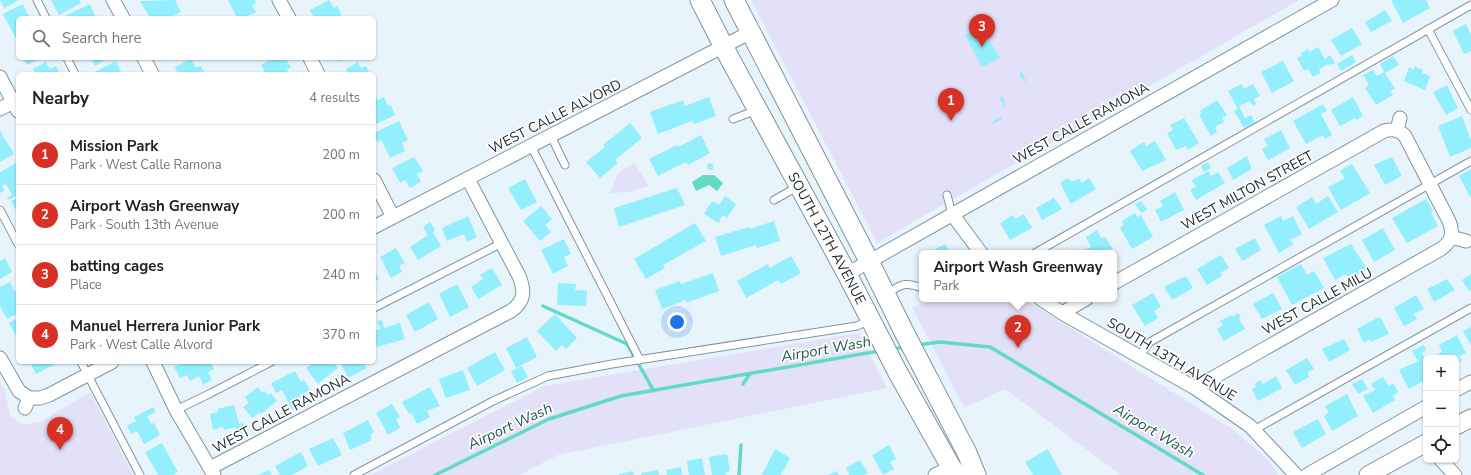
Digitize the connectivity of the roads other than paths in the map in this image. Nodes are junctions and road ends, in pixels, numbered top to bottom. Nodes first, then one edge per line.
1 (37, 0) edge
2 (113, 0) edge
3 (279, 0) edge
4 (700, 0) edge
5 (734, 0) edge
6 (1332, 0) edge
7 (1471, 5) edge
8 (45, 16) edge
9 (122, 16) edge
10 (288, 16) edge
11 (1428, 29) junction
12 (751, 32) junction
13 (724, 47) junction
14 (68, 60) edge
15 (145, 60) edge
16 (311, 60) edge
17 (74, 72) edge
18 (151, 72) edge
19 (317, 72) edge
20 (0, 77) edge
21 (16, 106) edge
22 (0, 109) edge
23 (758, 110) junction
24 (1471, 110) edge
25 (733, 119) dead end
26 (551, 136) junction
27 (531, 146) junction
28 (1471, 161) edge
29 (566, 165) dead end
30 (468, 179) junction
31 (376, 184) edge
32 (1430, 184) junction
33 (799, 186) junction
34 (947, 195) dead end
35 (774, 200) dead end
36 (0, 210) edge
37 (952, 214) junction
38 (393, 217) junction
39 (376, 226) edge
40 (1451, 237) junction
41 (16, 240) edge
42 (1466, 241) dead end
43 (502, 243) junction
44 (979, 250) edge
45 (1040, 250) edge
46 (869, 261) junction
47 (847, 274) junction
48 (1117, 281) edge
49 (919, 287) edge
50 (885, 294) junction
51 (1046, 302) edge
52 (1081, 302) edge
53 (376, 307) edge
54 (1471, 308) edge
55 (1062, 313) junction
56 (873, 326) junction
57 (1139, 356) junction
58 (0, 358) edge
59 (640, 360) junction
60 (82, 364) edge
61 (108, 364) edge
62 (154, 364) edge
63 (267, 364) edge
64 (87, 374) junction
65 (1471, 382) edge
66 (1195, 388) junction
67 (1459, 388) edge
68 (176, 410) junction
69 (1423, 410) edge
70 (1471, 418) edge
71 (1459, 424) edge
72 (1254, 430) junction
73 (1423, 446) edge
74 (1444, 463) edge
75 (212, 472) edge
76 (948, 472) edge
77 (140, 475) edge
78 (354, 475) edge
79 (976, 475) edge
80 (1296, 475) edge
81 (1307, 475) edge
82 (1368, 475) edge
83 (1455, 475) edge

1 - 8 lane
2 - 9 street
3 - 10 street
4 - 13 main road, SOUTH 12TH AVENUE
5 - 12 main road, SOUTH 12TH AVENUE
6 - 37 street, WEST CALLE RAMONA
7 - 11 lane
11 - 24 lane
11 - 45 lane
12 - 13 street, WEST CALLE ALVORD
12 - 46 main road, SOUTH 12TH AVENUE
13 - 23 main road, SOUTH 12TH AVENUE
13 - 26 street, WEST CALLE ALVORD
14 - 17 lane
15 - 18 street
16 - 19 street
20 - 21 street
21 - 22 street
23 - 25 lane
23 - 33 main road, SOUTH 12TH AVENUE
26 - 27 street, WEST CALLE ALVORD
26 - 29 lane
27 - 30 street, WEST CALLE ALVORD
27 - 59 lane
28 - 32 lane
30 - 38 street, WEST CALLE ALVORD
30 - 43 street, WEST CALLE RAMONA
31 - 38 street
32 - 40 street
32 - 48 street, WEST MILTON STREET
32 - 57 lane
33 - 35 lane
33 - 47 main road, SOUTH 12TH AVENUE
34 - 37 lane
36 - 41 lane
37 - 44 street
37 - 46 street, WEST CALLE RAMONA
38 - 39 street, WEST CALLE ALVORD
40 - 42 street
40 - 66 street, WEST CALLE MILU
43 - 53 lane
43 - 75 street, WEST CALLE RAMONA
46 - 47 street, WEST CALLE RAMONA
46 - 50 main road, SOUTH 12TH AVENUE
47 - 56 main road, SOUTH 12TH AVENUE
49 - 50 lane
50 - 79 main road, SOUTH 12TH AVENUE
51 - 55 street, SOUTH 13TH AVENUE
52 - 55 street
54 - 72 lane
55 - 57 street, SOUTH 13TH AVENUE
56 - 59 lane
56 - 76 main road, SOUTH 12TH AVENUE
57 - 66 street, SOUTH 13TH AVENUE
58 - 64 street
59 - 78 lane
60 - 64 lane
61 - 64 street
62 - 68 street
63 - 68 lane
64 - 77 lane
65 - 67 street
66 - 72 street, SOUTH 13TH AVENUE
68 - 75 street
69 - 81 street
70 - 71 street
72 - 80 street, SOUTH 13TH AVENUE
73 - 82 street
74 - 83 street

